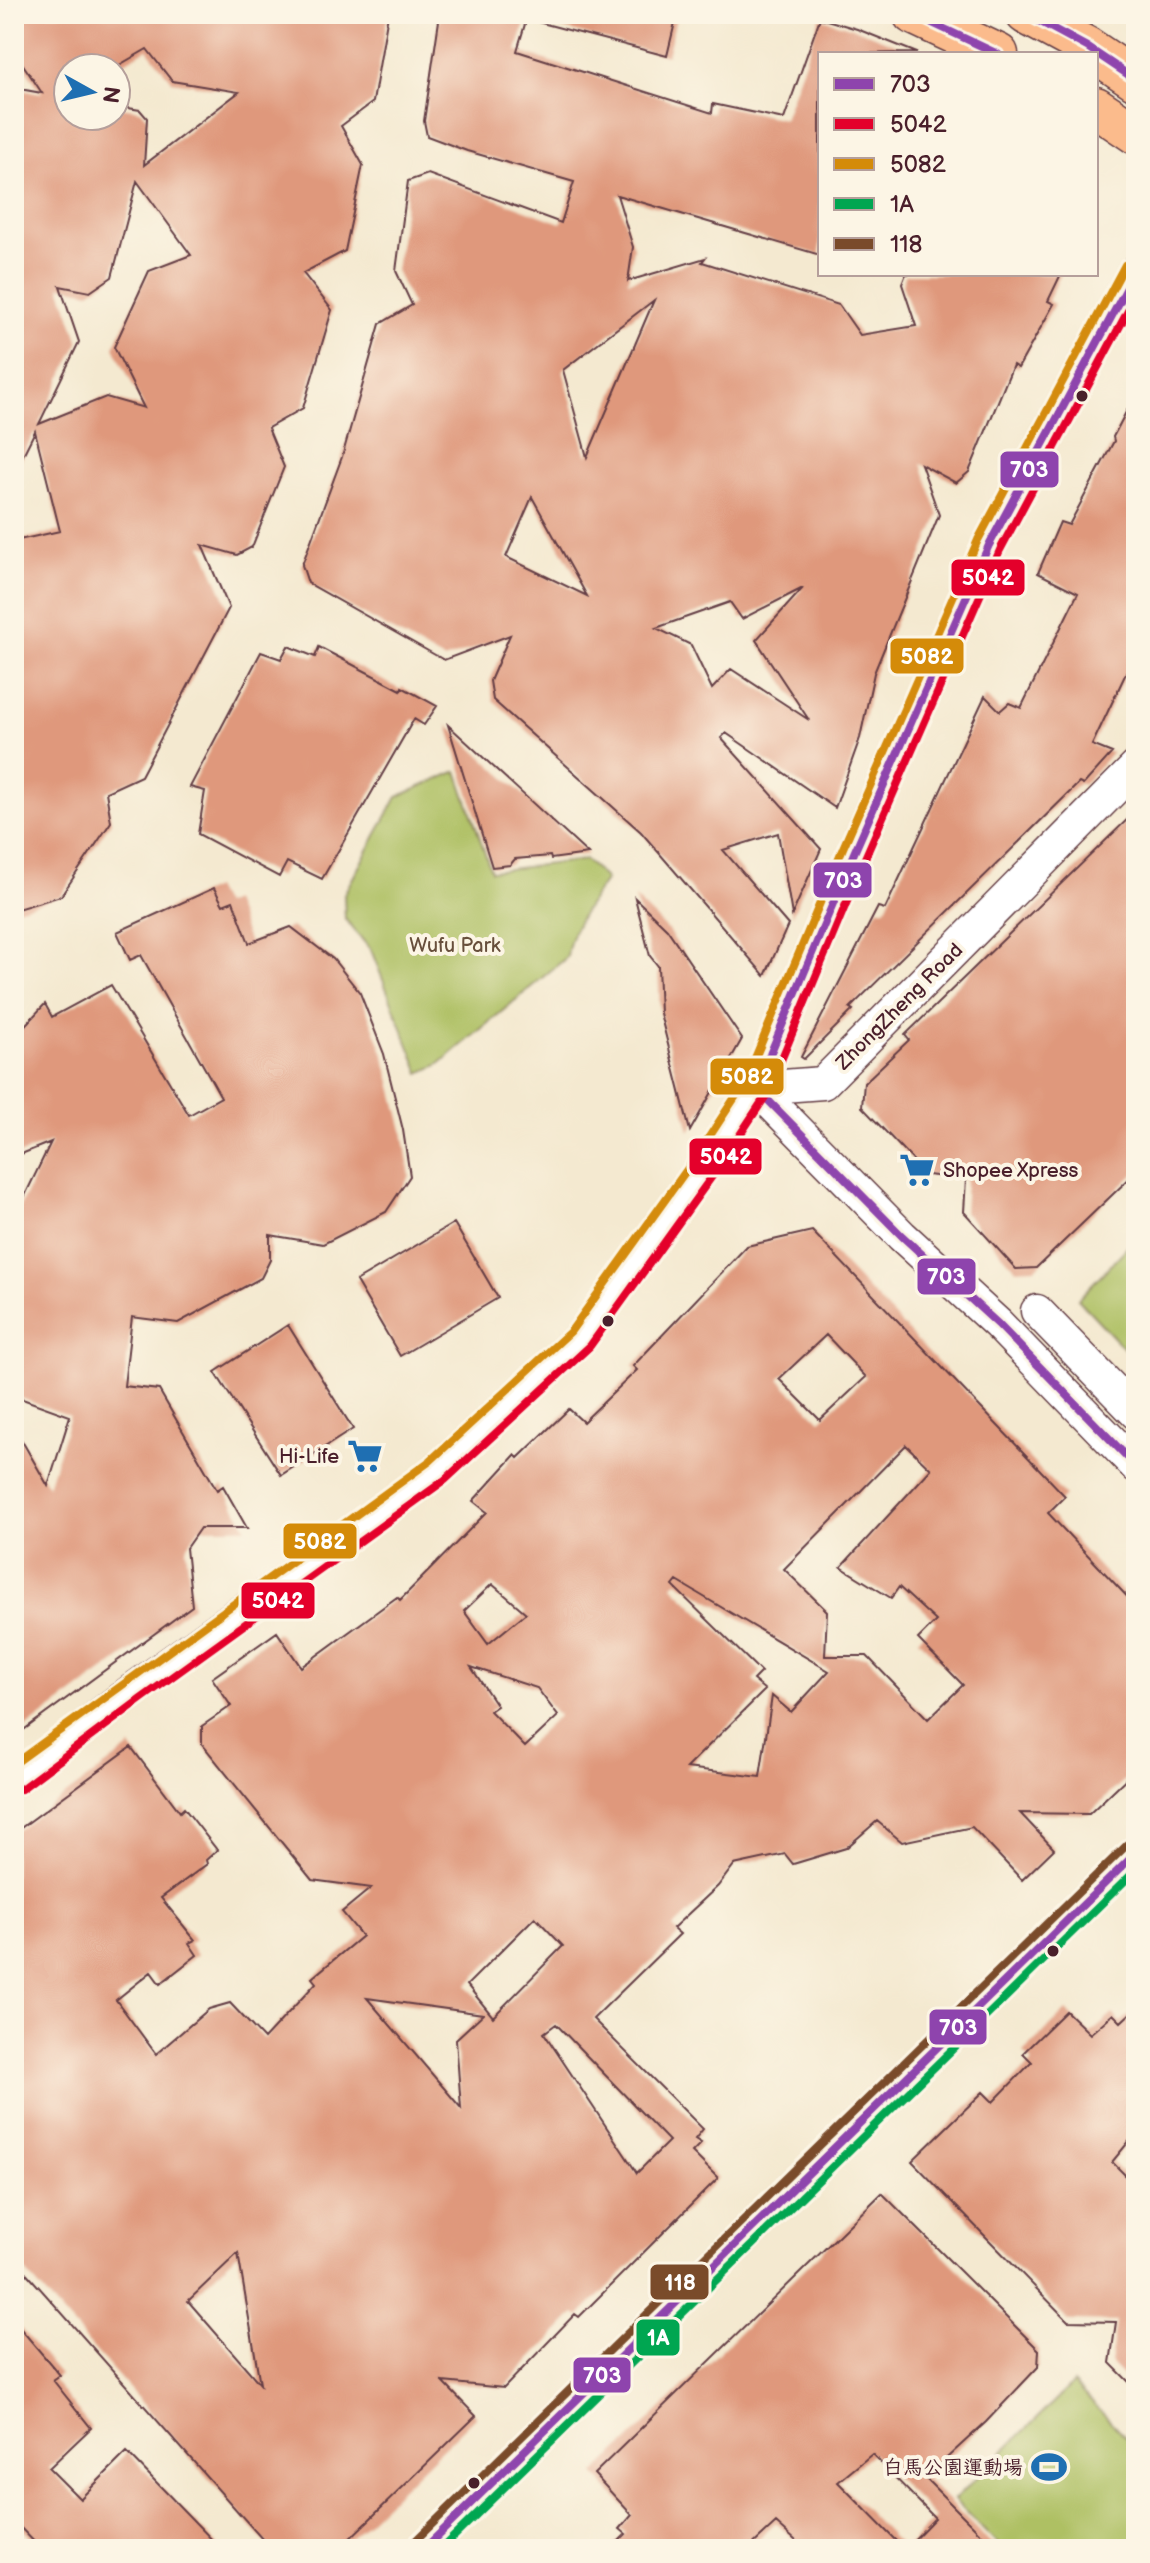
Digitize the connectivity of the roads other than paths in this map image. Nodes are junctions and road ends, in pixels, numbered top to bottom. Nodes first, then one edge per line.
1 (913, 14) edge
2 (1026, 14) edge
3 (994, 52) edge
4 (1094, 52) edge
5 (1098, 54) edge
6 (1136, 80) edge
7 (1098, 108) edge
8 (1136, 134) edge
9 (1136, 271) edge
10 (1136, 767) edge
11 (756, 1088) junction
12 (1037, 1311) dead end
13 (1136, 1413) edge
14 (1136, 1466) edge
15 (14, 1779) edge
16 (1136, 1853) edge
17 (424, 2549) edge

1 - 3 main road
2 - 4 main road
5 - 6 main road
7 - 8 main road
9 - 11 street
10 - 11 street, ZhongZheng Road
11 - 14 street
11 - 15 street
12 - 13 street
16 - 17 street

